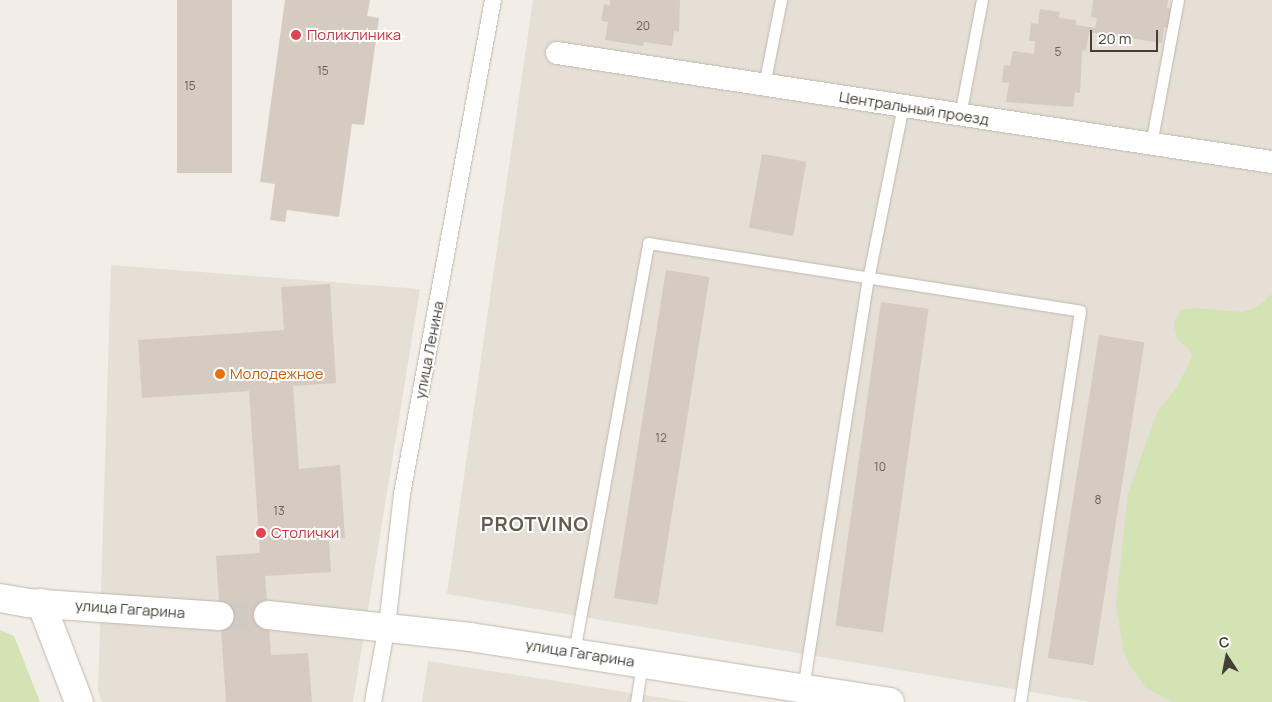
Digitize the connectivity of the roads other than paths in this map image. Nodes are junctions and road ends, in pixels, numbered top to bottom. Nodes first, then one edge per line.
1 (493, 0) edge
2 (781, 0) edge
3 (982, 0) edge
4 (1178, 0) edge
5 (557, 53) dead end
6 (764, 85) junction
7 (903, 106) junction
8 (960, 115) junction
9 (1151, 144) junction
10 (1272, 162) edge
11 (868, 279) junction
12 (0, 598) edge
13 (41, 603) junction
14 (268, 615) tunnel mouth
15 (220, 616) tunnel mouth
16 (387, 626) junction
17 (574, 652) junction
18 (642, 663) junction
19 (803, 688) junction
20 (79, 702) edge
21 (373, 702) edge
22 (636, 702) edge
23 (890, 702) edge
24 (1020, 702) edge

1 - 16 street, улица Ленина
2 - 6 lane
3 - 8 lane
4 - 9 lane
5 - 6 street, Центральный проезд
6 - 7 street, Центральный проезд
7 - 8 street, Центральный проезд
7 - 11 lane
8 - 9 street, Центральный проезд
9 - 10 street, Центральный проезд
11 - 17 lane
11 - 19 lane
11 - 24 lane
12 - 13 street, улица Гагарина
13 - 15 street, улица Гагарина
13 - 20 street
14 - 16 street, улица Гагарина
16 - 17 street, улица Гагарина
16 - 21 street, улица Ленина
17 - 18 street, улица Гагарина
18 - 19 street, улица Гагарина
18 - 22 lane
19 - 23 street, улица Гагарина

